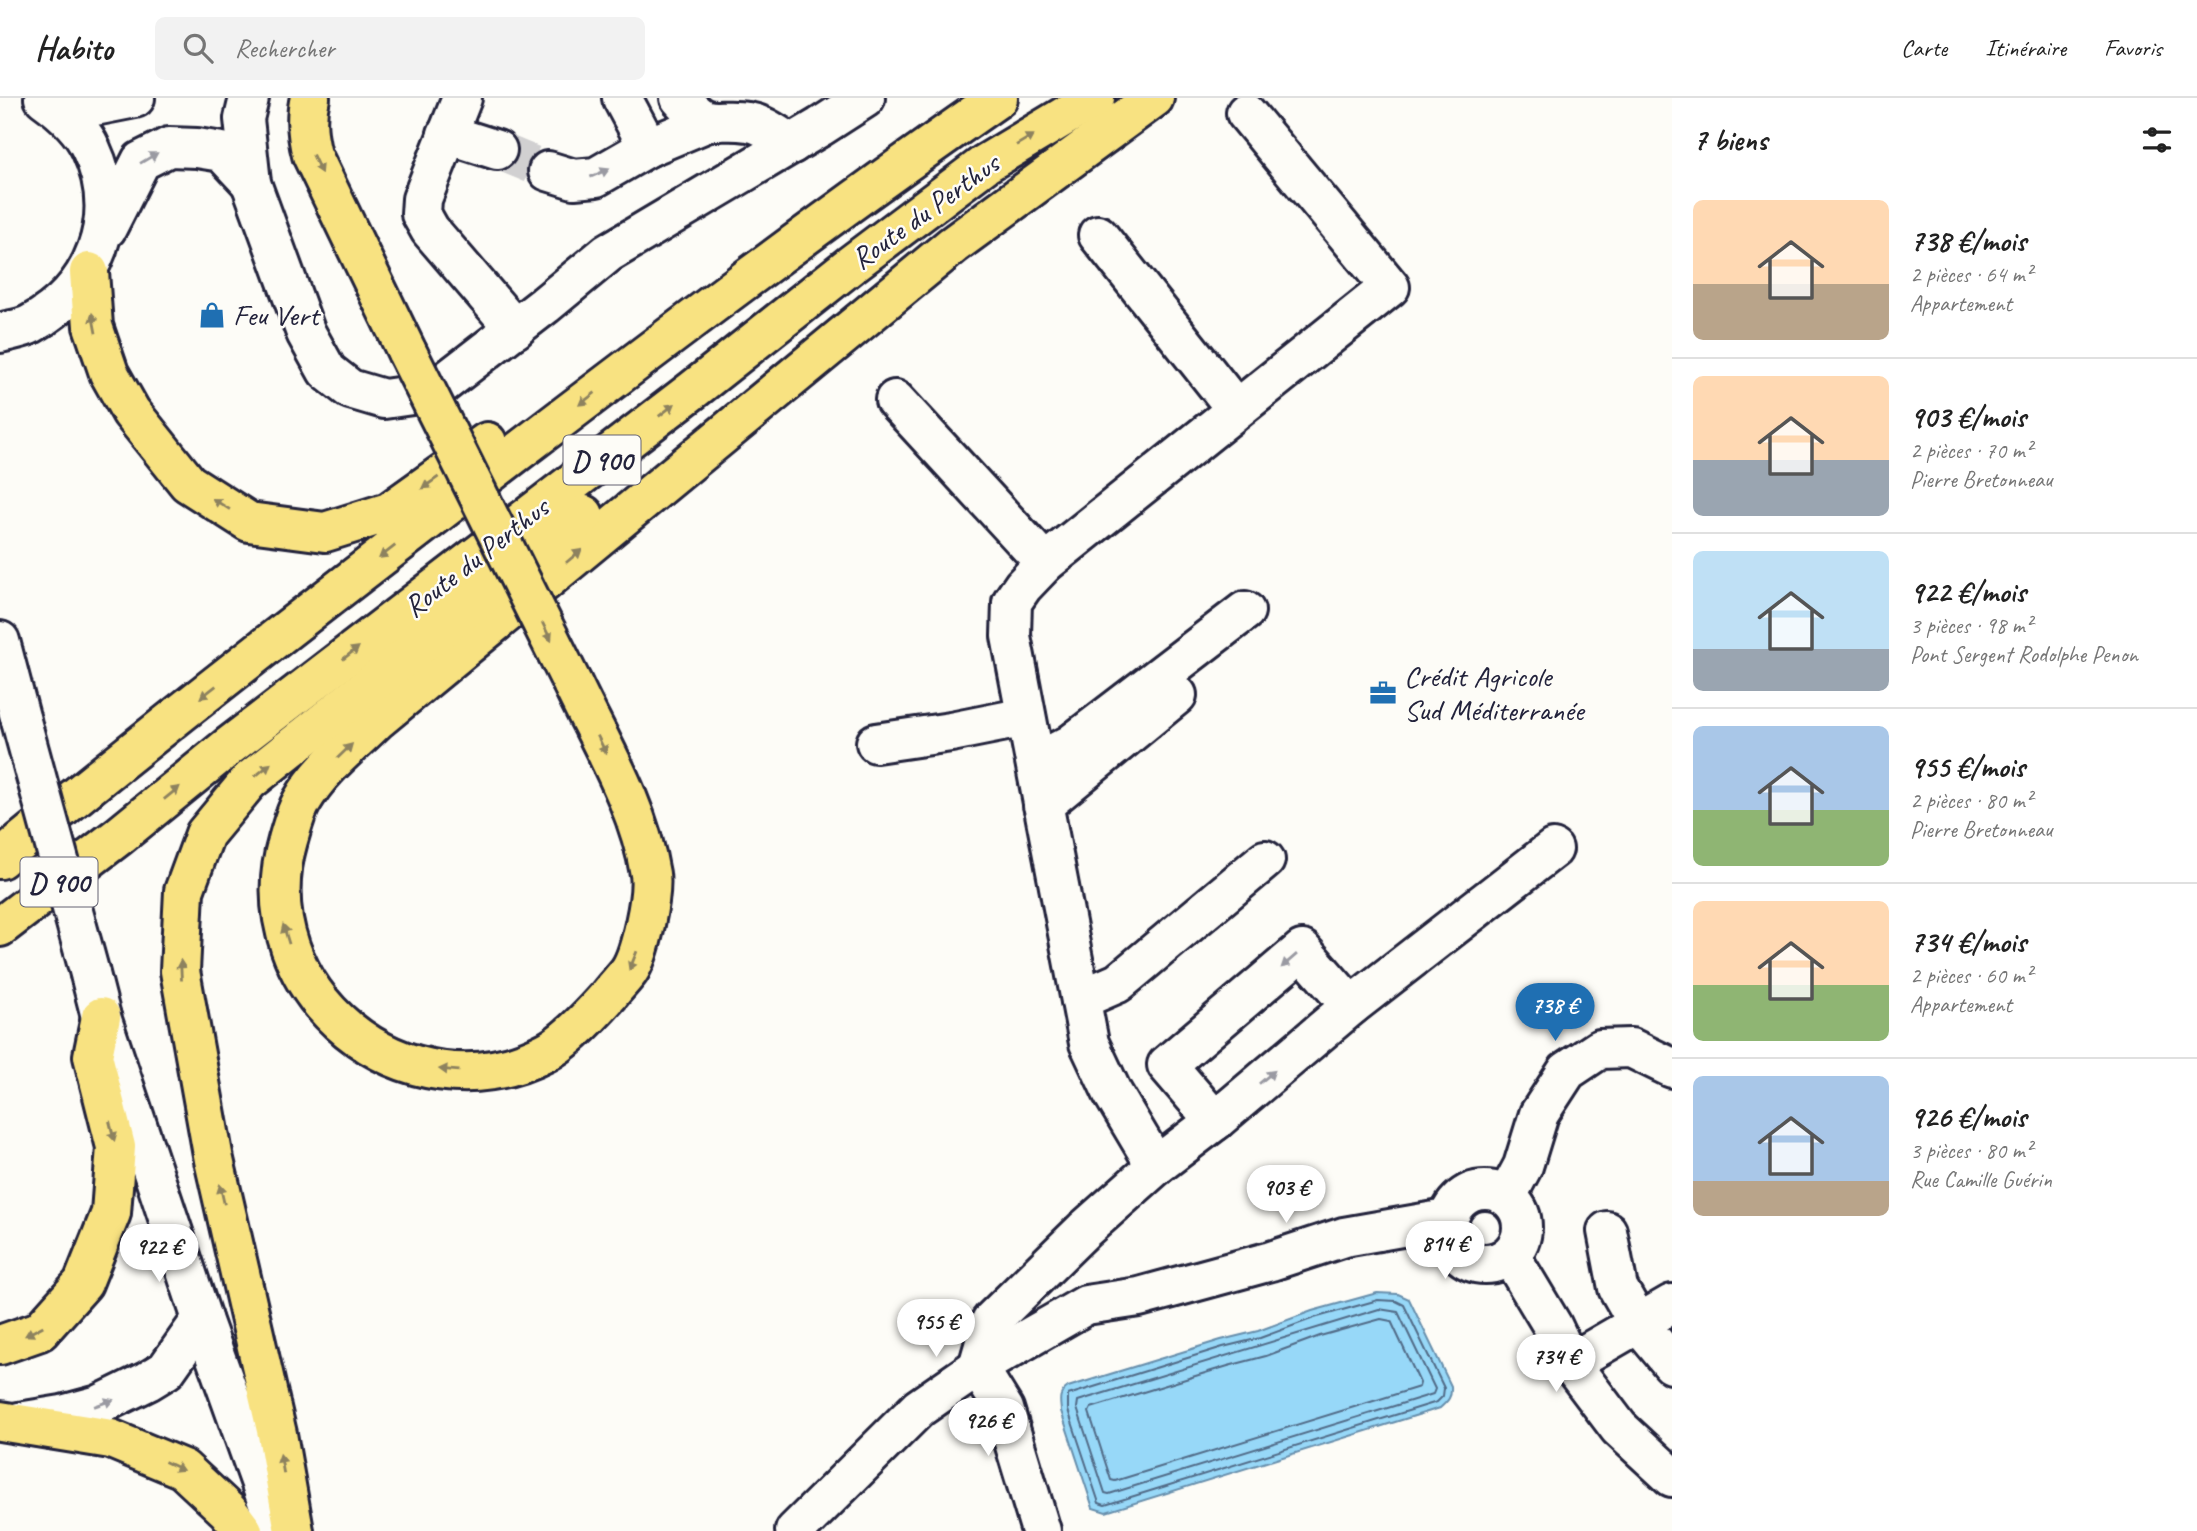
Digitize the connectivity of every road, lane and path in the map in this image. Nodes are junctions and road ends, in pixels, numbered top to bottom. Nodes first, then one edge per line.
1 (135, 98) edge
2 (249, 98) edge
3 (310, 98) edge
4 (462, 98) edge
5 (622, 98) edge
6 (765, 98) edge
7 (865, 98) edge
8 (991, 98) edge
9 (998, 98) edge
10 (1094, 98) edge
11 (1152, 98) edge
12 (54, 105) edge
13 (694, 110) edge
14 (1245, 113) dead end
15 (447, 134) junction
16 (794, 142) junction
17 (648, 147) junction
18 (497, 150) tunnel mouth
19 (548, 171) tunnel mouth
20 (251, 183) junction
21 (1098, 235) dead end
22 (102, 236) junction
23 (89, 272) junction
24 (14, 329) edge
25 (515, 329) junction
26 (0, 364) edge
27 (895, 400) dead end
28 (1236, 409) junction
29 (1045, 563) junction
30 (1244, 611) dead end
31 (0, 641) edge
32 (1217, 662) dead end
33 (1026, 717) junction
34 (876, 743) dead end
35 (1037, 762) junction
36 (1043, 804) junction
37 (119, 836) junction
38 (1553, 849) dead end
39 (0, 859) edge
40 (1265, 860) dead end
41 (0, 927) edge
42 (0, 940) edge
43 (1081, 999) junction
44 (1351, 1006) junction
45 (101, 1017) junction
46 (1672, 1068) edge
47 (1215, 1121) junction
48 (1156, 1166) junction
49 (1507, 1196) junction
50 (1447, 1219) junction
51 (1607, 1231) dead end
52 (1510, 1255) junction
53 (1050, 1263) junction
54 (1672, 1304) edge
55 (1086, 1305) junction
56 (202, 1319) junction
57 (1638, 1323) junction
58 (0, 1345) edge
59 (1570, 1363) junction
60 (1672, 1364) edge
61 (978, 1367) junction
62 (7, 1422) edge
63 (1672, 1477) edge
64 (243, 1531) edge
65 (278, 1531) edge
66 (294, 1531) edge
67 (795, 1531) edge
68 (1041, 1531) edge

1 - 12 street
2 - 20 street
3 -> 11 main road, bridge
4 - 15 street
5 - 17 street
6 - 16 street
7 - 16 street
8 -> 23 main road
9 -> 39 main road, Route du Perthus / D 900
37 -> 10 main road, Route du Perthus / D 900
66 -> 11 main road
12 - 22 street
13 - 16 street
13 - 17 street
14 - 28 street
15 - 18 street
15 - 25 street
16 - 25 street
19 -> 17 street
22 -> 20 street
20 - 25 street
21 - 28 street
22 - 23 street
23 - 24 street
24 - 26 street
27 - 29 street
28 - 29 street
29 - 33 street
30 - 35 street
31 - 45 street, bridge
32 - 36 street
33 - 34 street
33 - 35 street
35 - 36 street
36 - 43 street
37 - 41 main road, Route du Perthus / D 900
37 - 42 main road
38 - 44 street
40 - 43 street
43 - 48 street
47 -> 44 street
44 -> 47 street
45 - 56 street
45 -> 58 main road
46 - 49 street
47 - 48 street
48 - 53 street
49 - 50 street
49 - 52 street
50 - 52 street
50 - 55 street
51 - 57 street
52 - 59 street
53 - 55 street
53 - 61 street
54 - 57 street
55 - 61 street
62 -> 56 street
56 - 65 street
57 - 59 street
57 - 60 street
59 - 63 street
61 - 67 street
61 - 68 street
62 -> 64 main road

